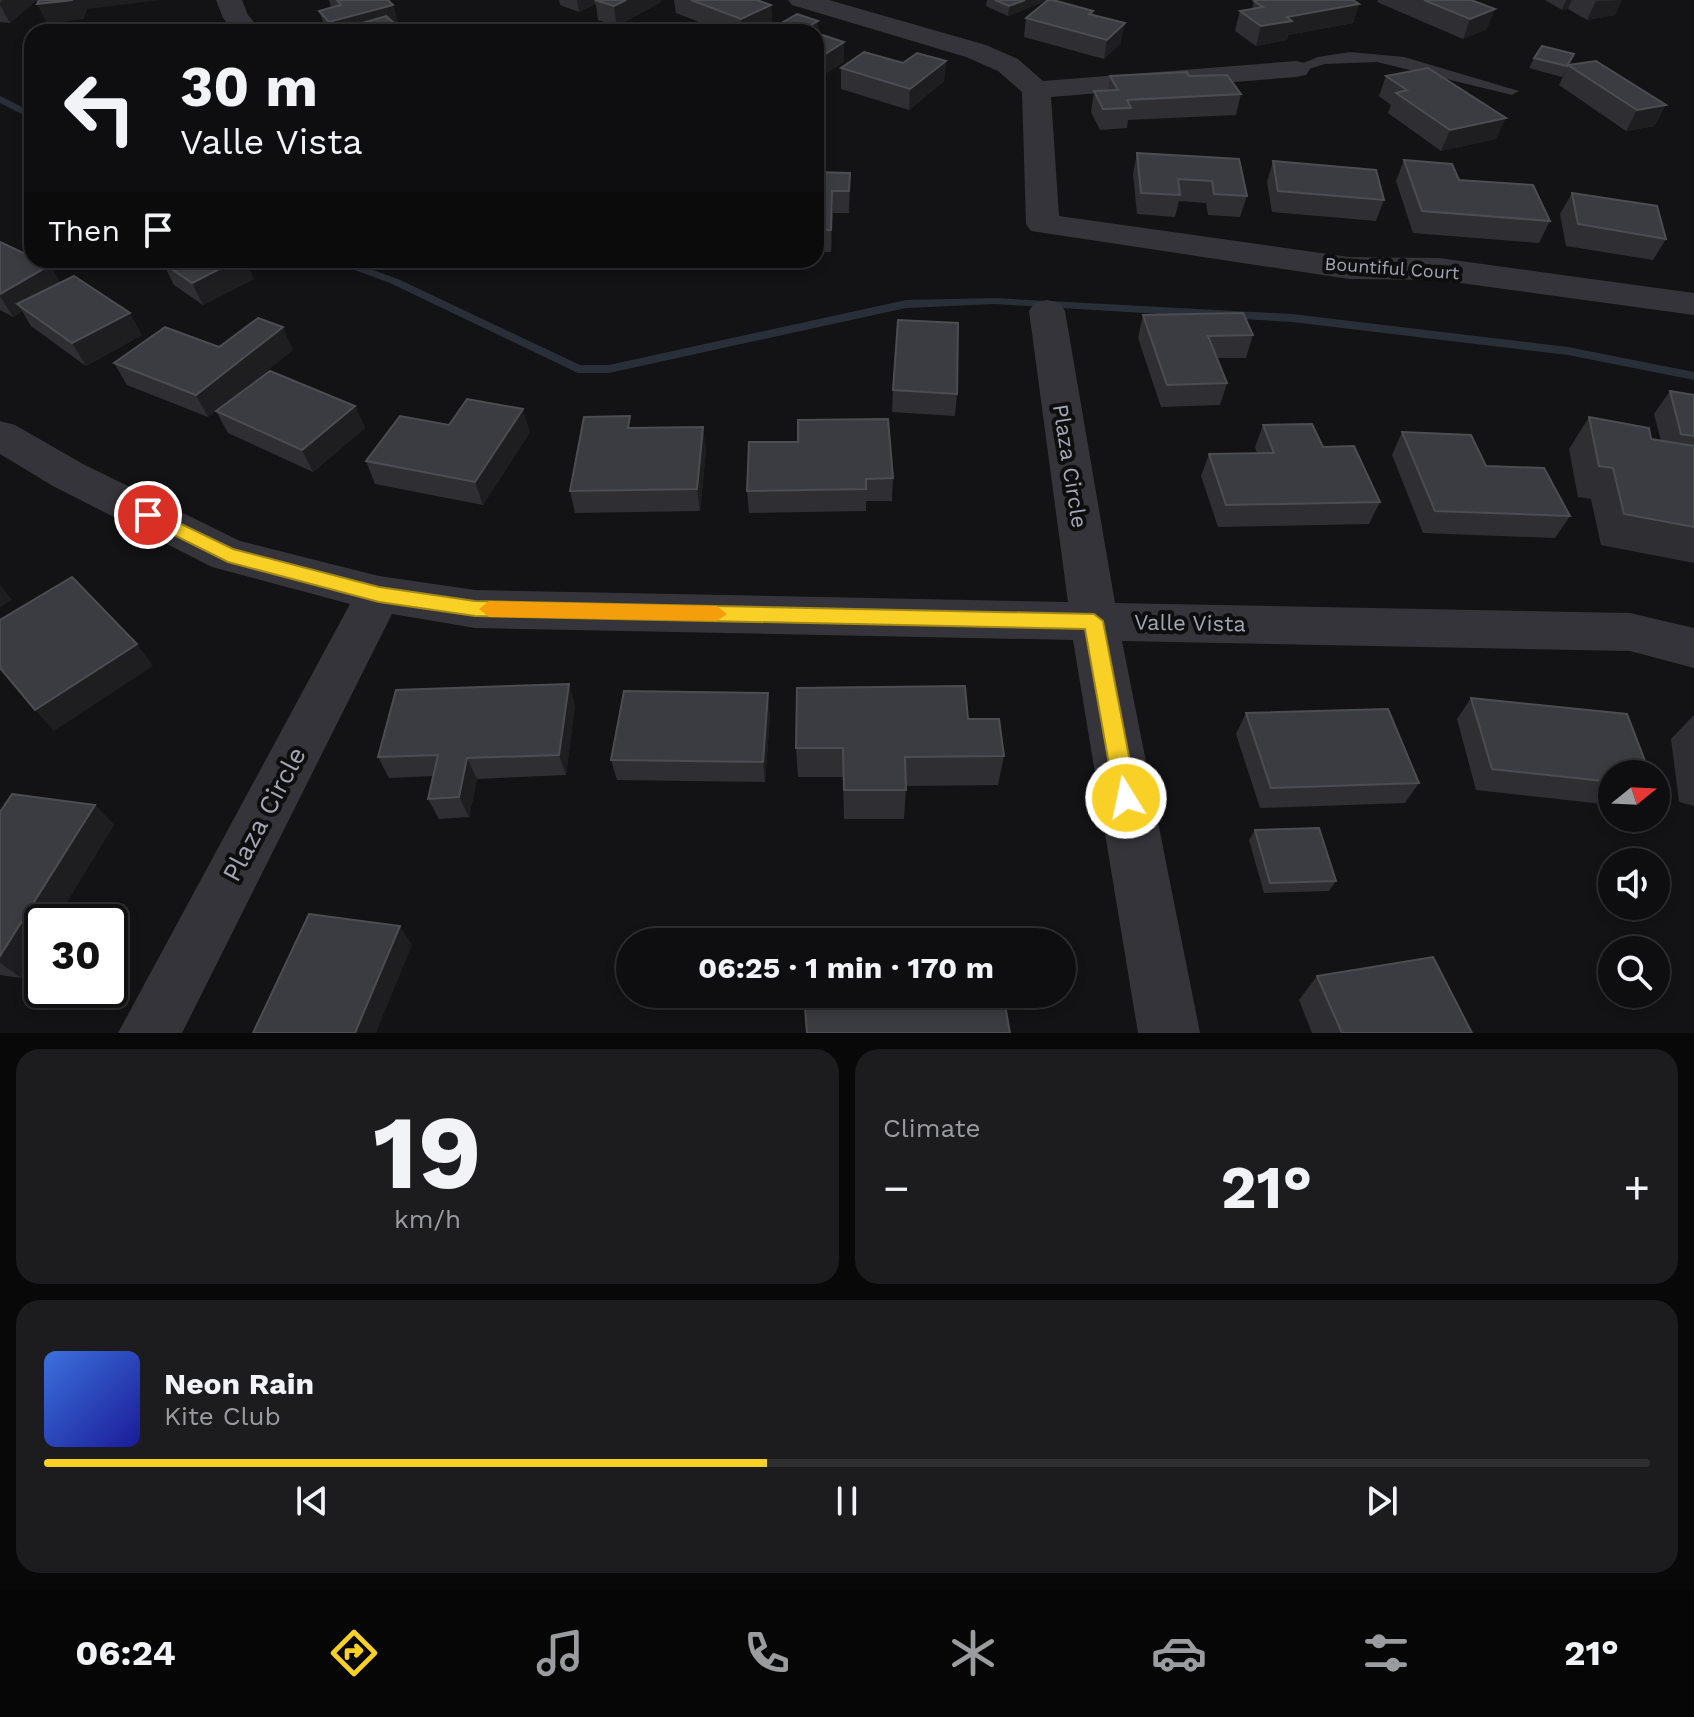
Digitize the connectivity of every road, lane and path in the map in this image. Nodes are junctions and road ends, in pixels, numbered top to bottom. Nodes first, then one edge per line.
1 (229, 0) edge
2 (801, 0) edge
3 (242, 24) edge
4 (1296, 69) joint
5 (1036, 90) junction
6 (1512, 91) dead end
7 (1694, 304) edge
8 (1047, 311) dead end
9 (0, 435) edge
10 (379, 594) junction
11 (1094, 621) junction
12 (1694, 648) edge
13 (149, 1033) edge
14 (1169, 1033) edge

1 - 3 street
2 - 5 street
4 - 5 street
4 - 6 lane
5 - 7 street, Bountiful Court
8 - 11 street, Plaza Circle
9 - 10 street, Valle Vista
10 - 11 street, Valle Vista
10 - 13 street, Plaza Circle
11 - 12 street, Valle Vista
11 - 14 street, Plaza Circle

